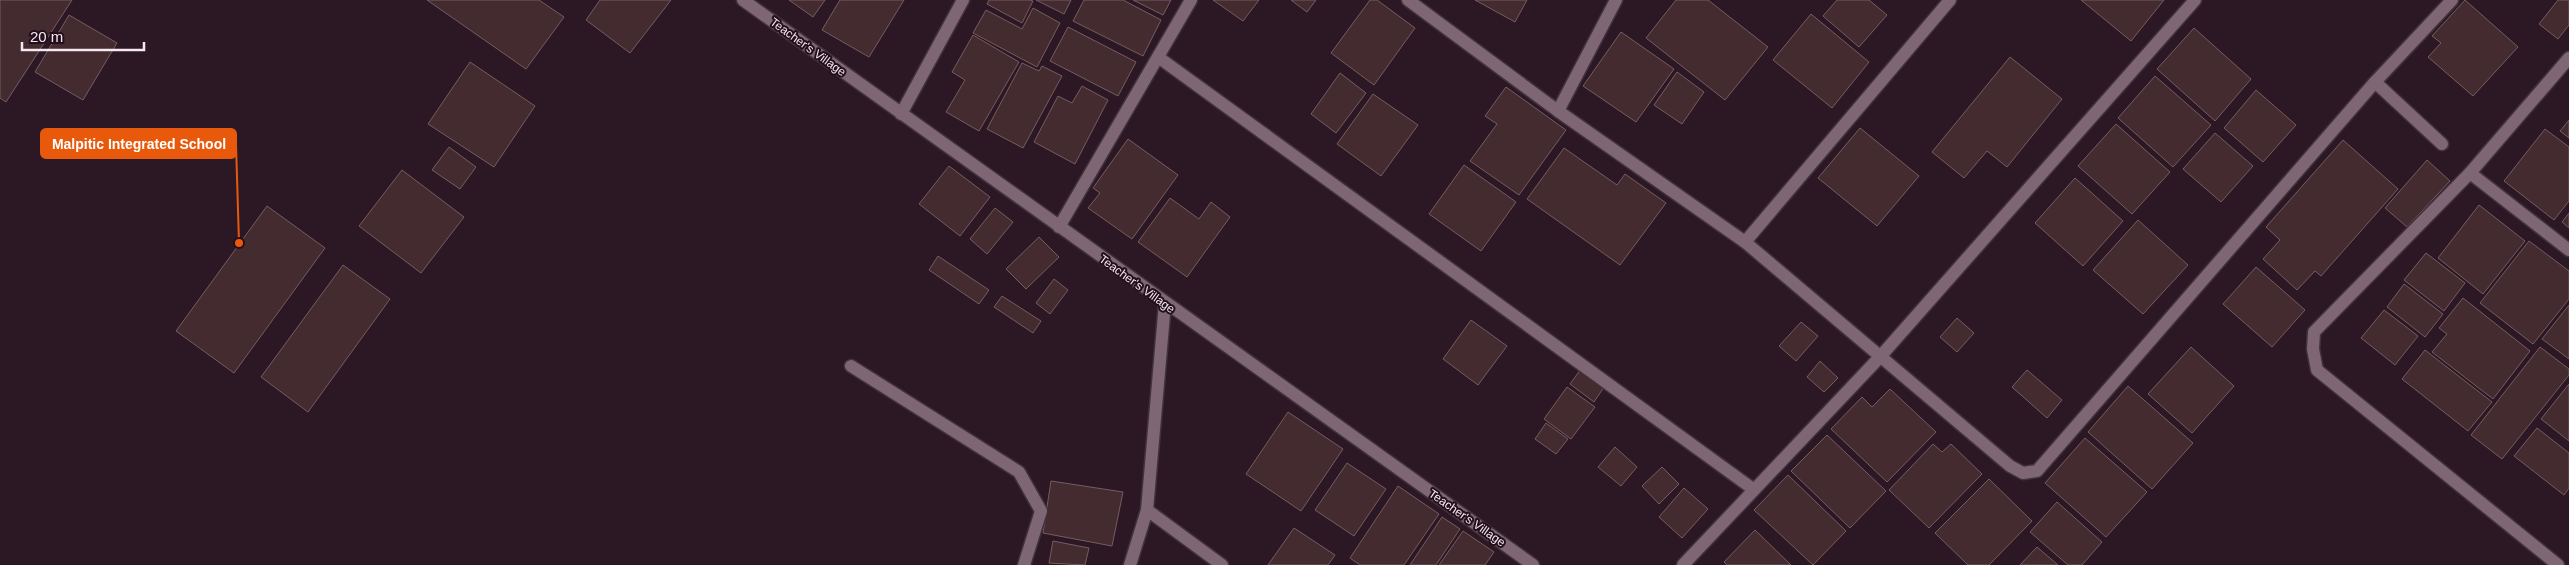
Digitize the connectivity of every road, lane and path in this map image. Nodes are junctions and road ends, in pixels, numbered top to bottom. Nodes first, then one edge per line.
1 (743, 0) edge
2 (963, 0) edge
3 (1191, 0) edge
4 (1408, 0) edge
5 (1616, 0) edge
6 (1950, 0) edge
7 (2195, 0) edge
8 (2452, 0) edge
9 (1158, 57) junction
10 (2569, 58) edge
11 (2375, 82) junction
12 (1558, 111) junction
13 (901, 114) junction
14 (2442, 144) dead end
15 (2470, 172) junction
16 (1058, 228) junction
17 (1745, 242) junction
18 (2569, 250) edge
19 (1165, 303) junction
20 (1879, 358) junction
21 (851, 366) dead end
22 (1753, 489) junction
23 (1147, 510) junction
24 (1024, 565) edge
25 (1130, 565) edge
26 (1222, 565) edge
27 (1533, 565) edge
28 (1683, 565) edge
29 (2558, 565) edge

1 - 13 street, Teacher's Village
2 - 13 street
3 - 9 street
4 - 12 street
5 - 12 street
6 - 17 street
7 - 20 street
8 - 11 street
9 - 16 street
9 - 22 street
10 - 15 street
11 - 14 street
11 - 20 street
12 - 17 street
13 - 16 street, Teacher's Village
15 - 18 street
15 - 29 street
16 - 19 street, Teacher's Village
17 - 20 street
19 - 23 street
19 - 27 street, Teacher's Village
20 - 22 street
21 - 24 street
22 - 28 street
23 - 25 street
23 - 26 street

